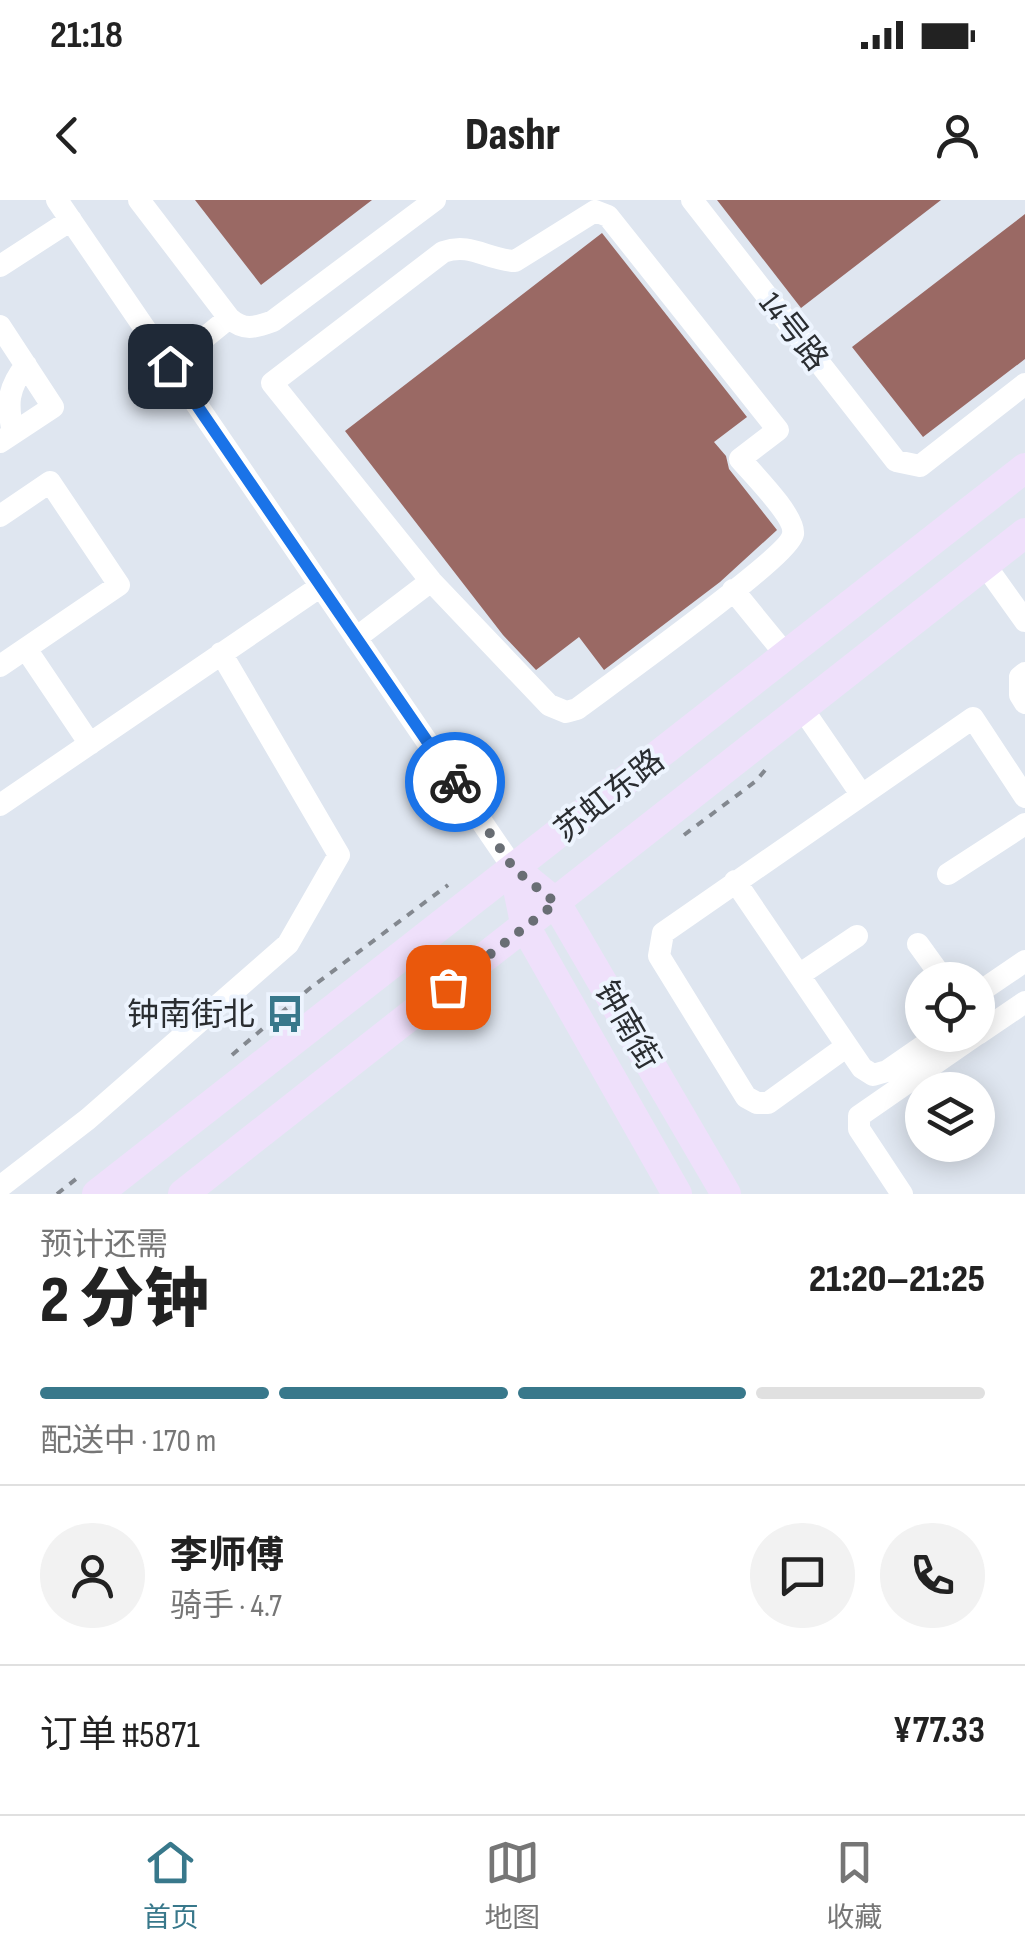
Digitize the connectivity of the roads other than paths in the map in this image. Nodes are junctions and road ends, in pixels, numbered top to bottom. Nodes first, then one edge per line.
1 (57, 200) edge
2 (139, 200) edge
3 (435, 200) edge
4 (692, 200) edge
5 (71, 220) junction
6 (0, 266) edge
7 (229, 318) junction
8 (0, 326) edge
9 (26, 365) junction
10 (170, 366) junction
11 (1025, 384) edge
12 (7, 437) edge
13 (1025, 468) edge
14 (0, 516) edge
15 (1025, 533) edge
16 (984, 565) junction
17 (431, 581) junction
18 (321, 586) junction
19 (734, 590) junction
20 (1025, 621) edge
21 (356, 638) junction
22 (26, 648) junction
23 (222, 653) junction
24 (786, 655) junction
25 (0, 666) edge
26 (1025, 673) edge
27 (1025, 702) edge
28 (802, 708) junction
29 (90, 744) junction
30 (860, 794) junction
31 (1025, 797) edge
32 (0, 805) edge
33 (1025, 824) edge
34 (514, 869) junction
35 (948, 874) dead end
36 (735, 881) junction
37 (556, 903) junction
38 (526, 928) junction
39 (858, 936) dead end
40 (918, 944) dead end
41 (1025, 961) edge
42 (931, 962) edge
43 (799, 975) junction
44 (995, 981) edge
45 (1025, 1002) edge
46 (995, 1022) edge
47 (847, 1046) junction
48 (915, 1052) edge
49 (951, 1052) edge
50 (0, 1187) edge
51 (97, 1194) edge
52 (182, 1194) edge
53 (677, 1194) edge
54 (726, 1194) edge
55 (902, 1194) edge

1 - 5 street, 钟南街
2 - 7 street
3 - 7 street
4 - 11 street, 14号路
5 - 6 street
5 - 10 street, 钟南街
7 - 10 street
8 - 9 street
9 - 12 street
9 - 12 street
10 - 18 street, 钟南街
13 - 24 main road, 苏虹东路
14 - 22 street
15 - 16 main road, 苏虹东路
16 - 20 street
16 - 28 main road, 苏虹东路
17 - 19 street
17 - 19 street
17 - 21 street
18 - 21 street, 钟南街
18 - 23 street
19 - 24 street
21 - 34 street, 钟南街
22 - 25 street
22 - 29 street
23 - 29 street
23 - 50 street
24 - 34 main road, 苏虹东路
26 - 27 street
28 - 30 street
28 - 37 main road, 苏虹东路
29 - 32 street
30 - 31 street
30 - 36 street
33 - 35 street
34 - 37 main road, 钟南街
34 - 38 main road, 钟南街
34 - 51 main road, 苏虹东路
36 - 43 street
36 - 47 street
37 - 38 main road, 苏虹东路
37 - 54 main road, 钟南街
38 - 52 main road, 苏虹东路
38 - 53 main road, 钟南街
39 - 43 street
40 - 42 street
41 - 44 street
43 - 47 street
45 - 46 street
47 - 48 street
49 - 55 street

